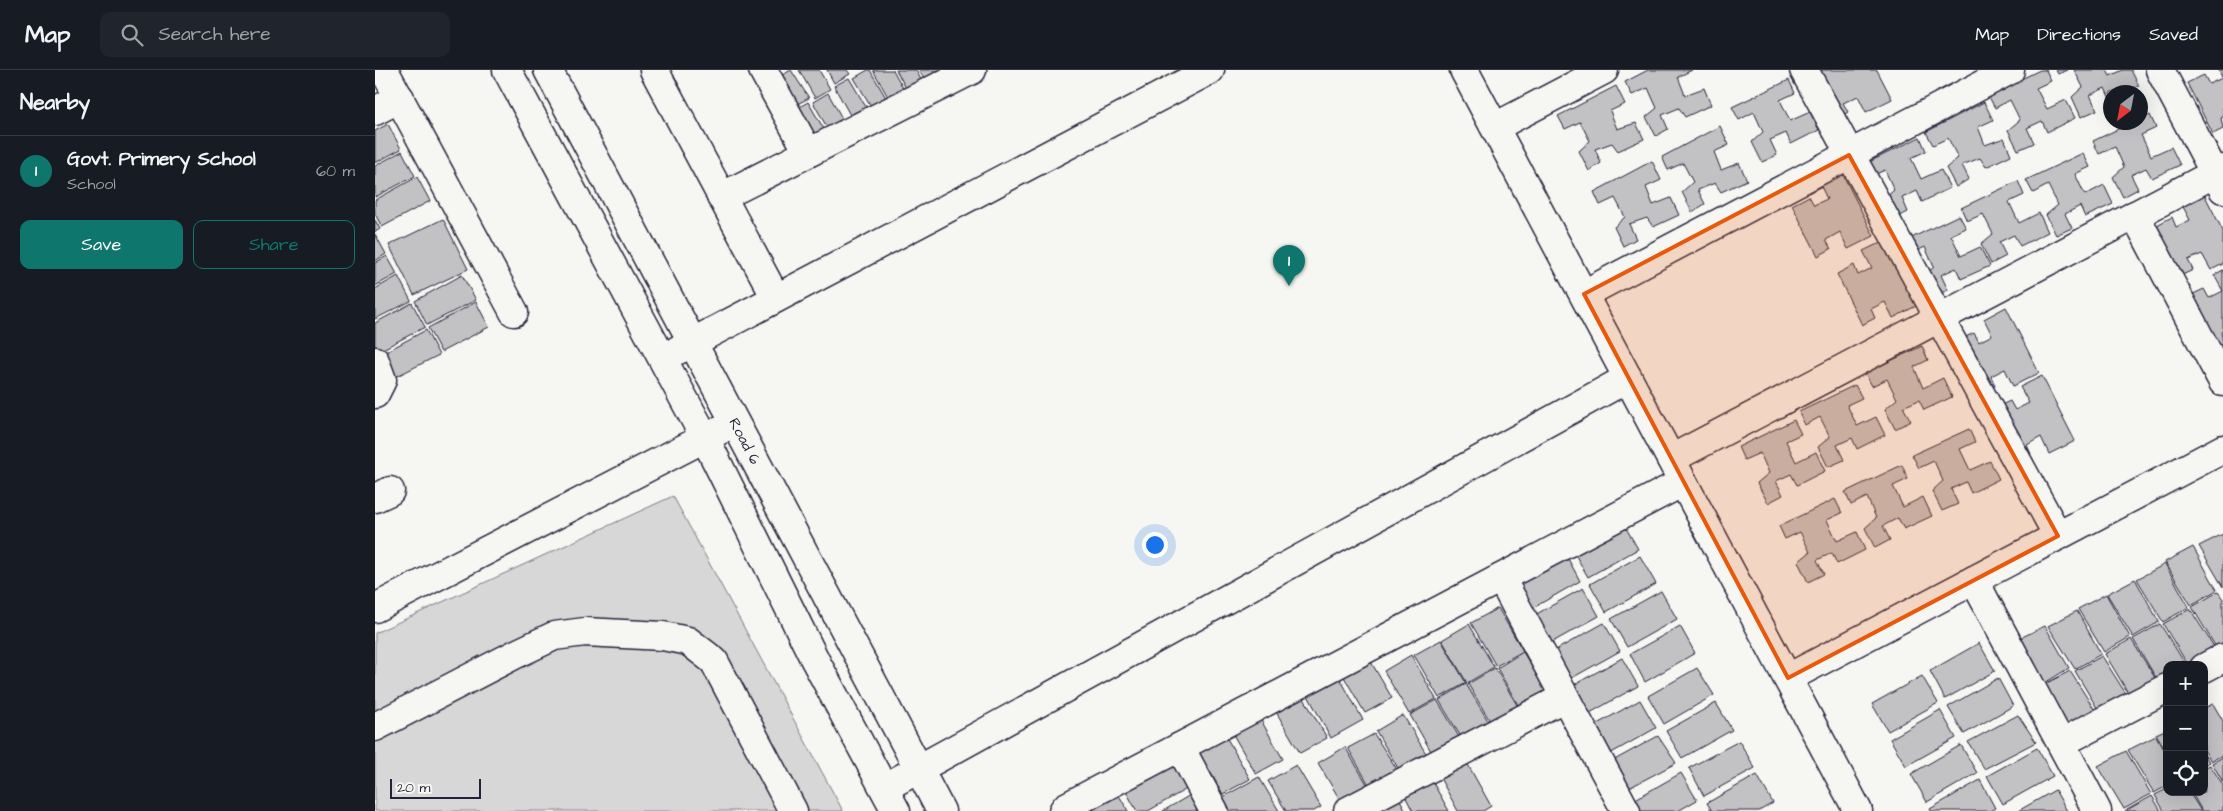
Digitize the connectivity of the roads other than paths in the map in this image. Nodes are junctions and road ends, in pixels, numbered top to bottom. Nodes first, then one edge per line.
1 (385, 70) edge
2 (507, 70) edge
3 (549, 70) edge
4 (654, 70) edge
5 (972, 70) edge
6 (1210, 70) edge
7 (1464, 70) edge
8 (1604, 70) edge
9 (1804, 70) edge
10 (2010, 70) edge
11 (2160, 70) edge
12 (769, 72) edge
13 (400, 98) junction
14 (375, 111) edge
15 (1495, 127) junction
16 (808, 152) junction
17 (1849, 155) junction
18 (2220, 177) edge
19 (721, 197) junction
20 (2135, 215) junction
21 (1584, 294) junction
22 (776, 298) junction
23 (514, 312) dead end
24 (1938, 318) junction
25 (693, 342) junction
26 (661, 359) junction
27 (375, 361) edge
28 (1628, 378) junction
29 (2223, 382) edge
30 (375, 394) edge
31 (735, 421) junction
32 (705, 438) junction
33 (2223, 449) edge
34 (1677, 471) junction
35 (2058, 536) junction
36 (1501, 578) junction
37 (1974, 580) junction
38 (375, 608) edge
39 (2223, 658) edge
40 (2208, 666) edge
41 (1787, 678) junction
42 (2163, 690) edge
43 (1565, 697) junction
44 (375, 727) edge
45 (2061, 743) junction
46 (1179, 747) junction
47 (919, 769) junction
48 (890, 800) edge
49 (793, 811) edge
50 (941, 811) edge
51 (1063, 811) edge
52 (1214, 811) edge
53 (1348, 811) edge
54 (1626, 811) edge
55 (1858, 811) edge
56 (2097, 811) edge

1 - 13 street
2 - 26 street
3 - 25 street, Road 6
4 - 19 street
5 - 16 street
6 - 22 street
7 - 15 street
8 - 15 street
9 - 17 street
10 - 17 street
11 - 18 street
12 - 16 street
13 - 14 street
13 - 23 street
15 - 21 street
16 - 19 street
17 - 21 street
17 - 24 street
18 - 20 street
19 - 22 street
20 - 24 street
20 - 29 street
21 - 28 street
22 - 25 street
24 - 34 street
24 - 35 street
25 - 26 street
25 - 31 street, Road 6
26 - 32 street
27 - 30 street
28 - 34 street
28 - 47 street
31 - 32 street
31 - 47 street, Road 6
32 - 38 street
32 - 48 street
33 - 35 street
34 - 36 street
34 - 41 street
35 - 37 street
36 - 43 street
36 - 46 street
37 - 41 street
37 - 45 street
39 - 40 street
41 - 55 street
42 - 45 street
43 - 53 street
43 - 54 street
44 - 49 street
45 - 56 street
46 - 51 street
46 - 52 street
47 - 48 street
47 - 50 street, Road 6

